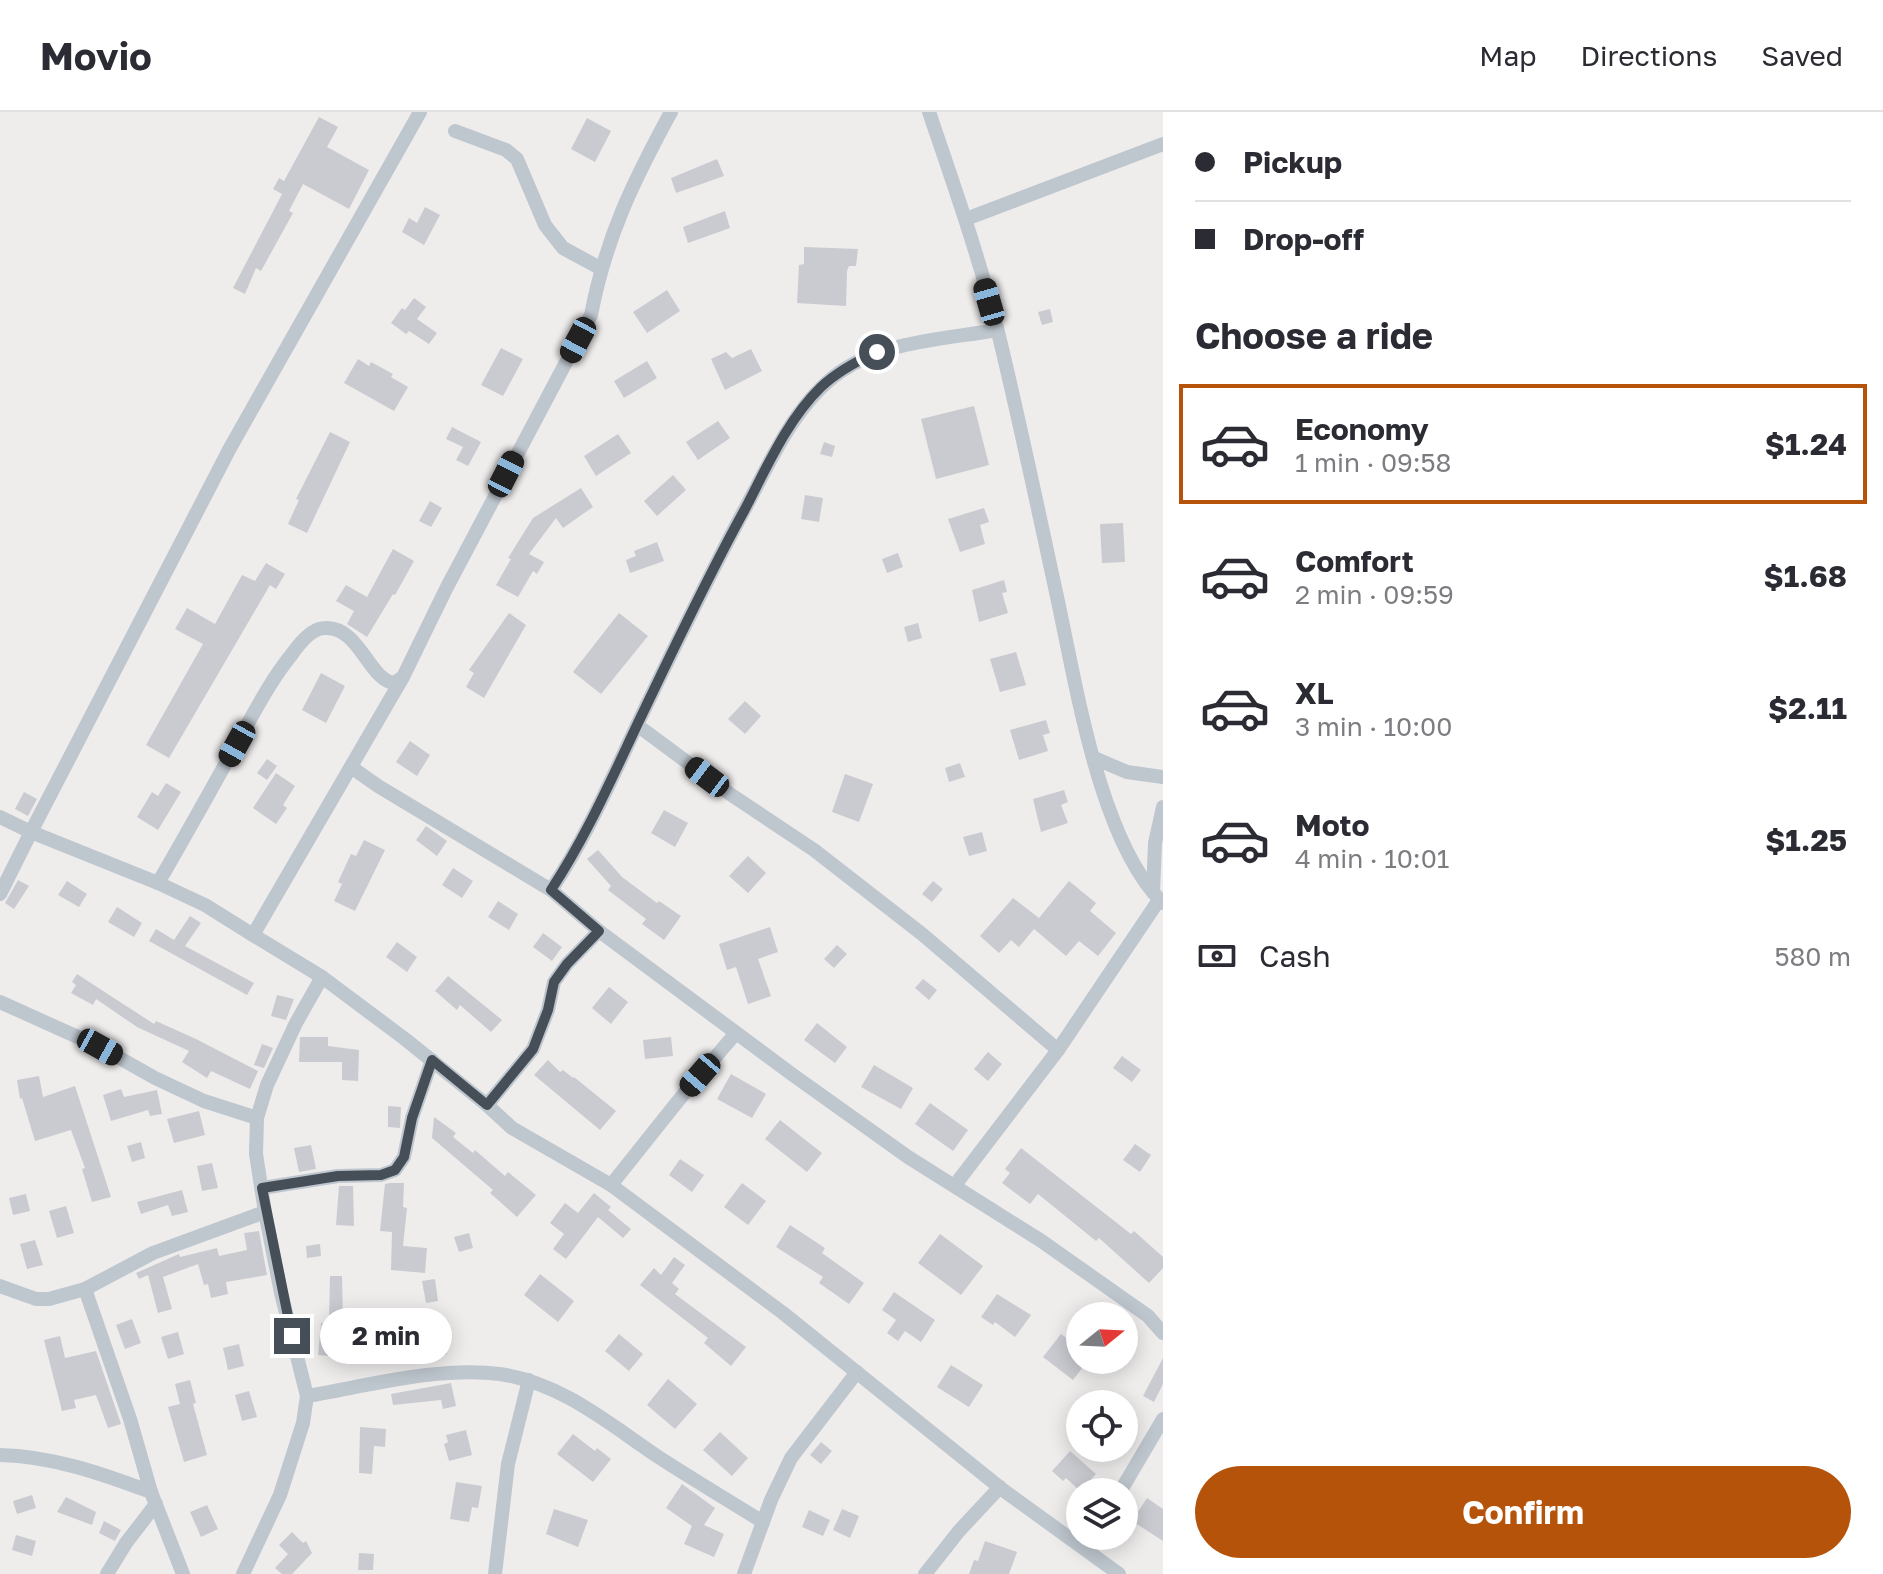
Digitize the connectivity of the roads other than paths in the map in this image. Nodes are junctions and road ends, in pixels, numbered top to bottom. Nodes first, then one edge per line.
1 (420, 112) edge
2 (671, 112) edge
3 (929, 112) edge
4 (455, 131) dead end
5 (1163, 144) edge
6 (966, 219) junction
7 (600, 268) junction
8 (997, 330) junction
9 (403, 677) junction
10 (637, 725) junction
11 (1094, 758) junction
12 (351, 767) junction
13 (1163, 777) edge
14 (1163, 807) edge
15 (0, 817) edge
16 (31, 832) junction
17 (158, 883) junction
18 (551, 890) junction
19 (0, 894) edge
20 (1159, 898) edge
21 (599, 931) junction
22 (253, 935) junction
23 (322, 977) junction
24 (0, 1002) edge
25 (736, 1033) junction
26 (1058, 1050) junction
27 (432, 1060) junction
28 (487, 1105) junction
29 (257, 1118) junction
30 (611, 1185) junction
31 (955, 1185) junction
32 (262, 1188) junction
33 (265, 1212) junction
34 (85, 1289) junction
35 (2, 1293) edge
36 (1163, 1333) edge
37 (857, 1372) junction
38 (529, 1380) junction
39 (307, 1396) junction
40 (1163, 1419) edge
41 (0, 1455) edge
42 (1128, 1478) edge
43 (1000, 1487) junction
44 (154, 1498) junction
45 (763, 1522) junction
46 (1066, 1528) edge
47 (1096, 1550) edge
48 (107, 1574) edge
49 (183, 1574) edge
50 (243, 1574) edge
51 (495, 1574) edge
52 (744, 1574) edge
53 (925, 1574) edge
54 (1119, 1574) edge

1 - 16 street
2 - 7 street
3 - 6 street
4 - 7 street
5 - 6 street
6 - 8 street
7 - 9 street
8 - 10 street
8 - 11 street
9 - 12 street
9 - 17 street
10 - 18 street
10 - 26 street
11 - 13 street
11 - 20 street
12 - 18 street
12 - 22 street
14 - 20 street
15 - 16 street
16 - 17 street
16 - 19 street
17 - 22 street
18 - 21 street
20 - 26 street
21 - 25 street
21 - 28 street
22 - 23 street
23 - 27 street
23 - 29 street
24 - 29 street
25 - 30 street
25 - 31 street
26 - 31 street
27 - 28 street
27 - 32 street
28 - 30 street
29 - 32 street
30 - 37 street
31 - 36 street
32 - 33 street
33 - 34 street
33 - 39 street
34 - 35 street
34 - 44 street
37 - 43 street
37 - 45 street
38 - 39 street
38 - 45 street
38 - 51 street
39 - 50 street
40 - 42 street
41 - 44 street
43 - 46 street
43 - 53 street
44 - 48 street
44 - 49 street
45 - 52 street
47 - 54 street

